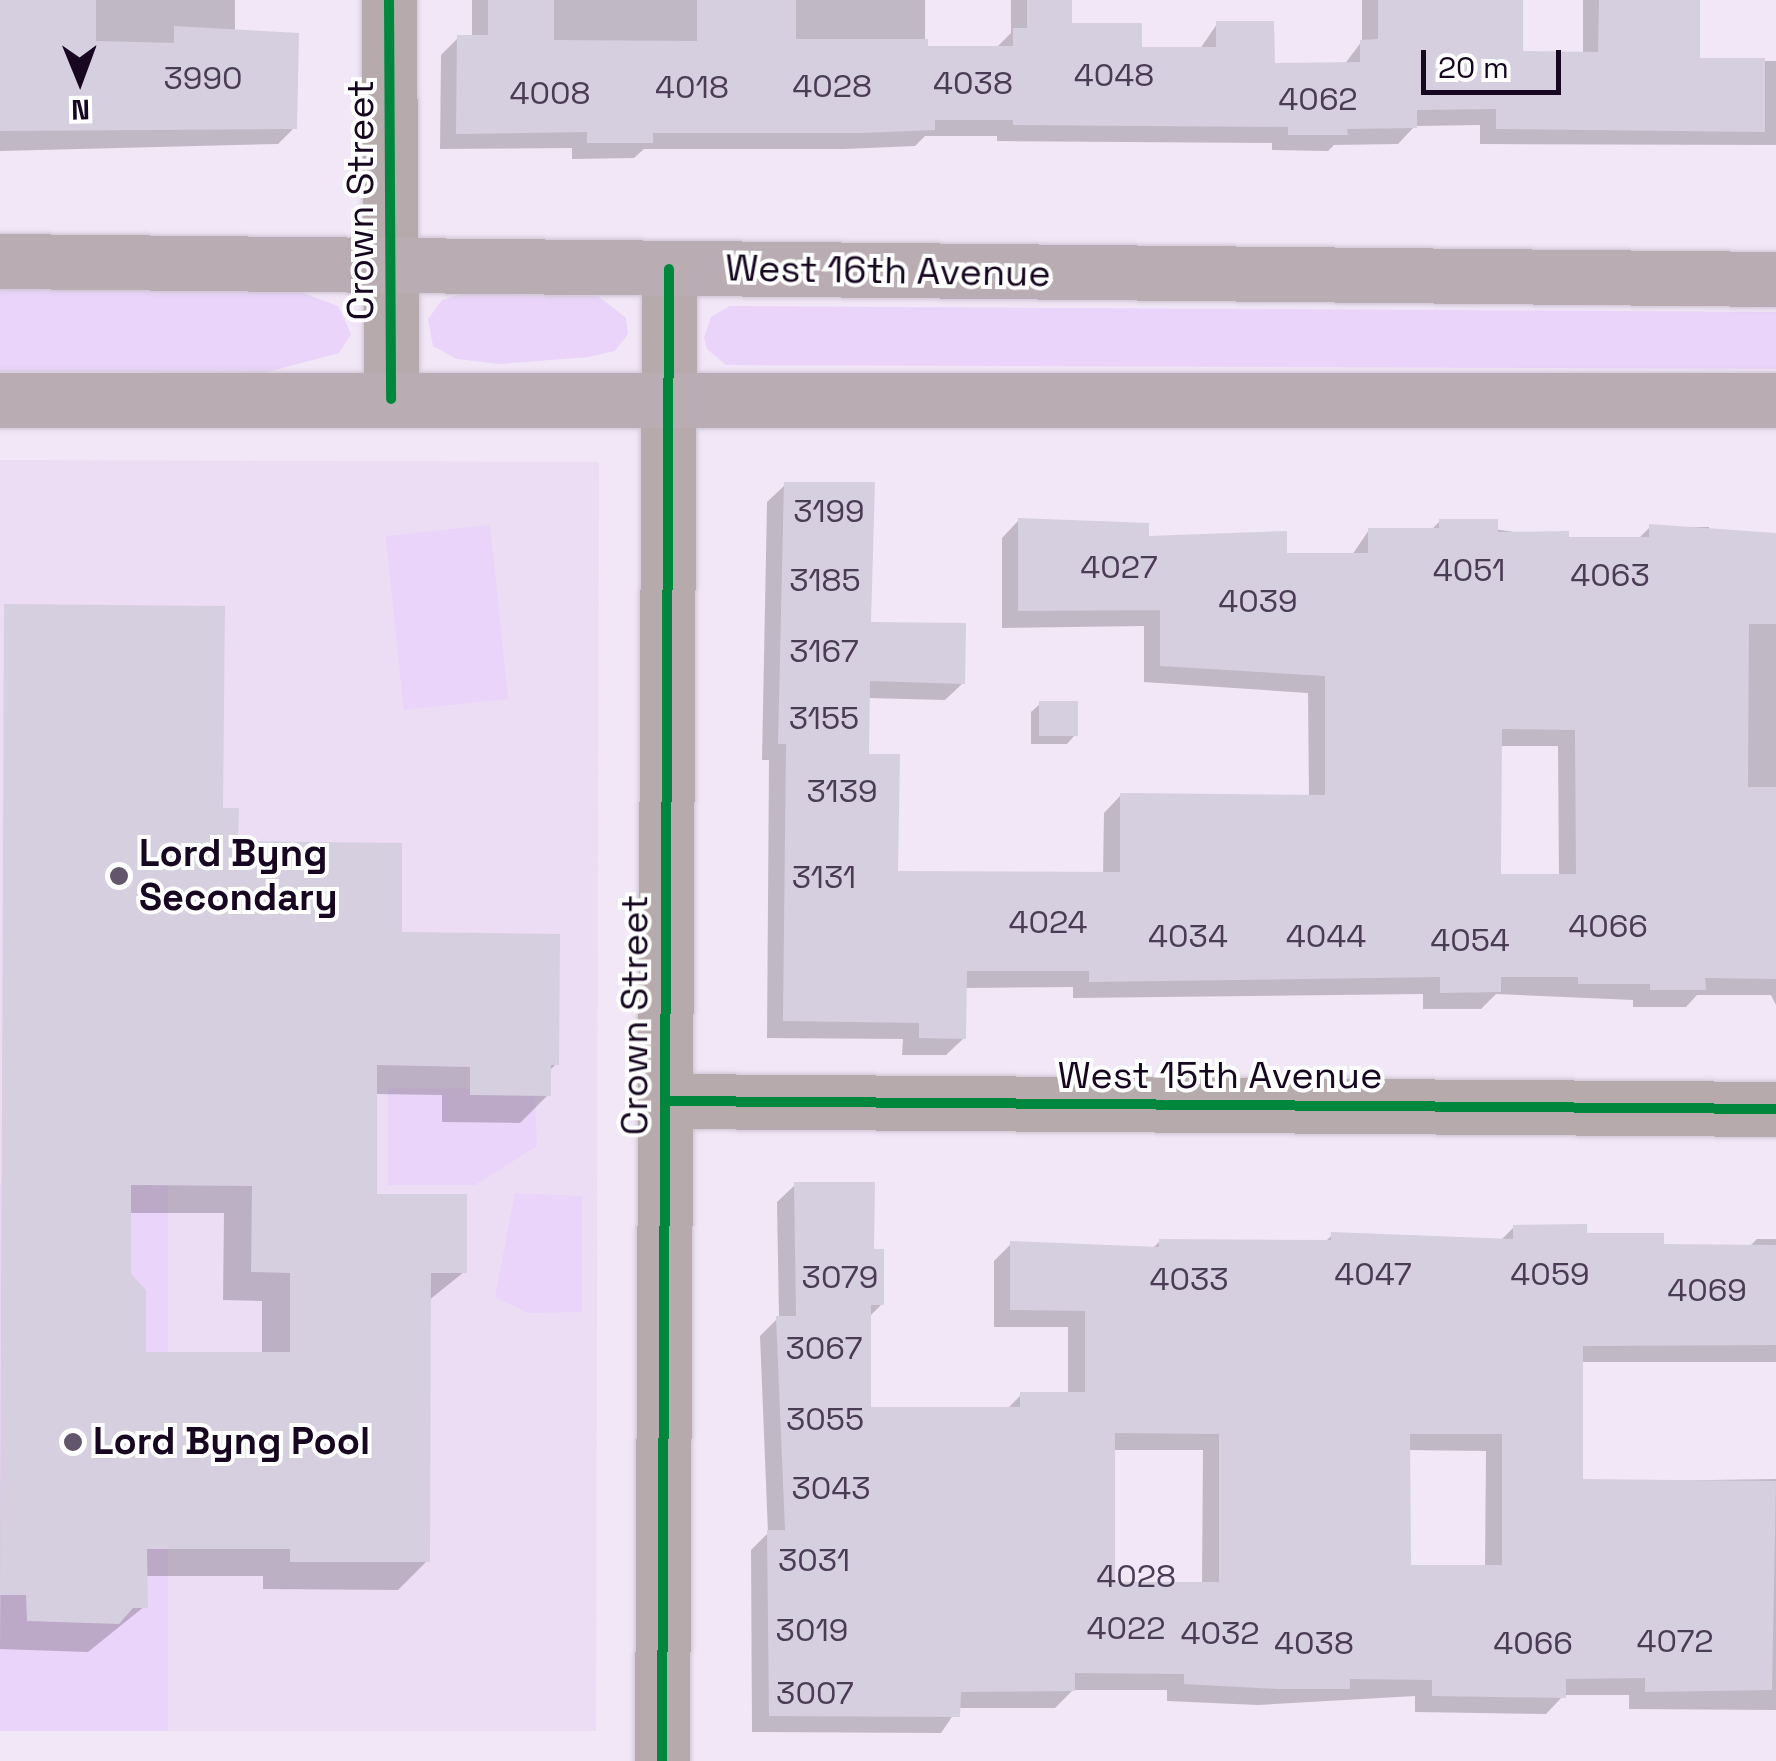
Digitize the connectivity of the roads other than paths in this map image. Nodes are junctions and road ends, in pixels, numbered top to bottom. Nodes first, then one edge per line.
1 (389, 0) edge
2 (0, 260) edge
3 (392, 264) junction
4 (669, 269) junction
5 (1776, 279) edge
6 (668, 398) junction
7 (392, 399) junction
8 (0, 400) edge
9 (1776, 400) edge
10 (664, 1102) junction
11 (1776, 1109) edge
12 (662, 1761) edge

1 - 3 street, Crown Street
2 - 3 main road, West 16th Avenue
3 - 4 main road, West 16th Avenue
3 - 7 street, Crown Street
4 - 5 main road, West 16th Avenue
4 - 6 street, Crown Street
6 - 7 main road
6 - 9 main road
6 - 10 street, Crown Street
7 - 8 main road
10 - 11 street, West 15th Avenue
10 - 12 street, Crown Street

